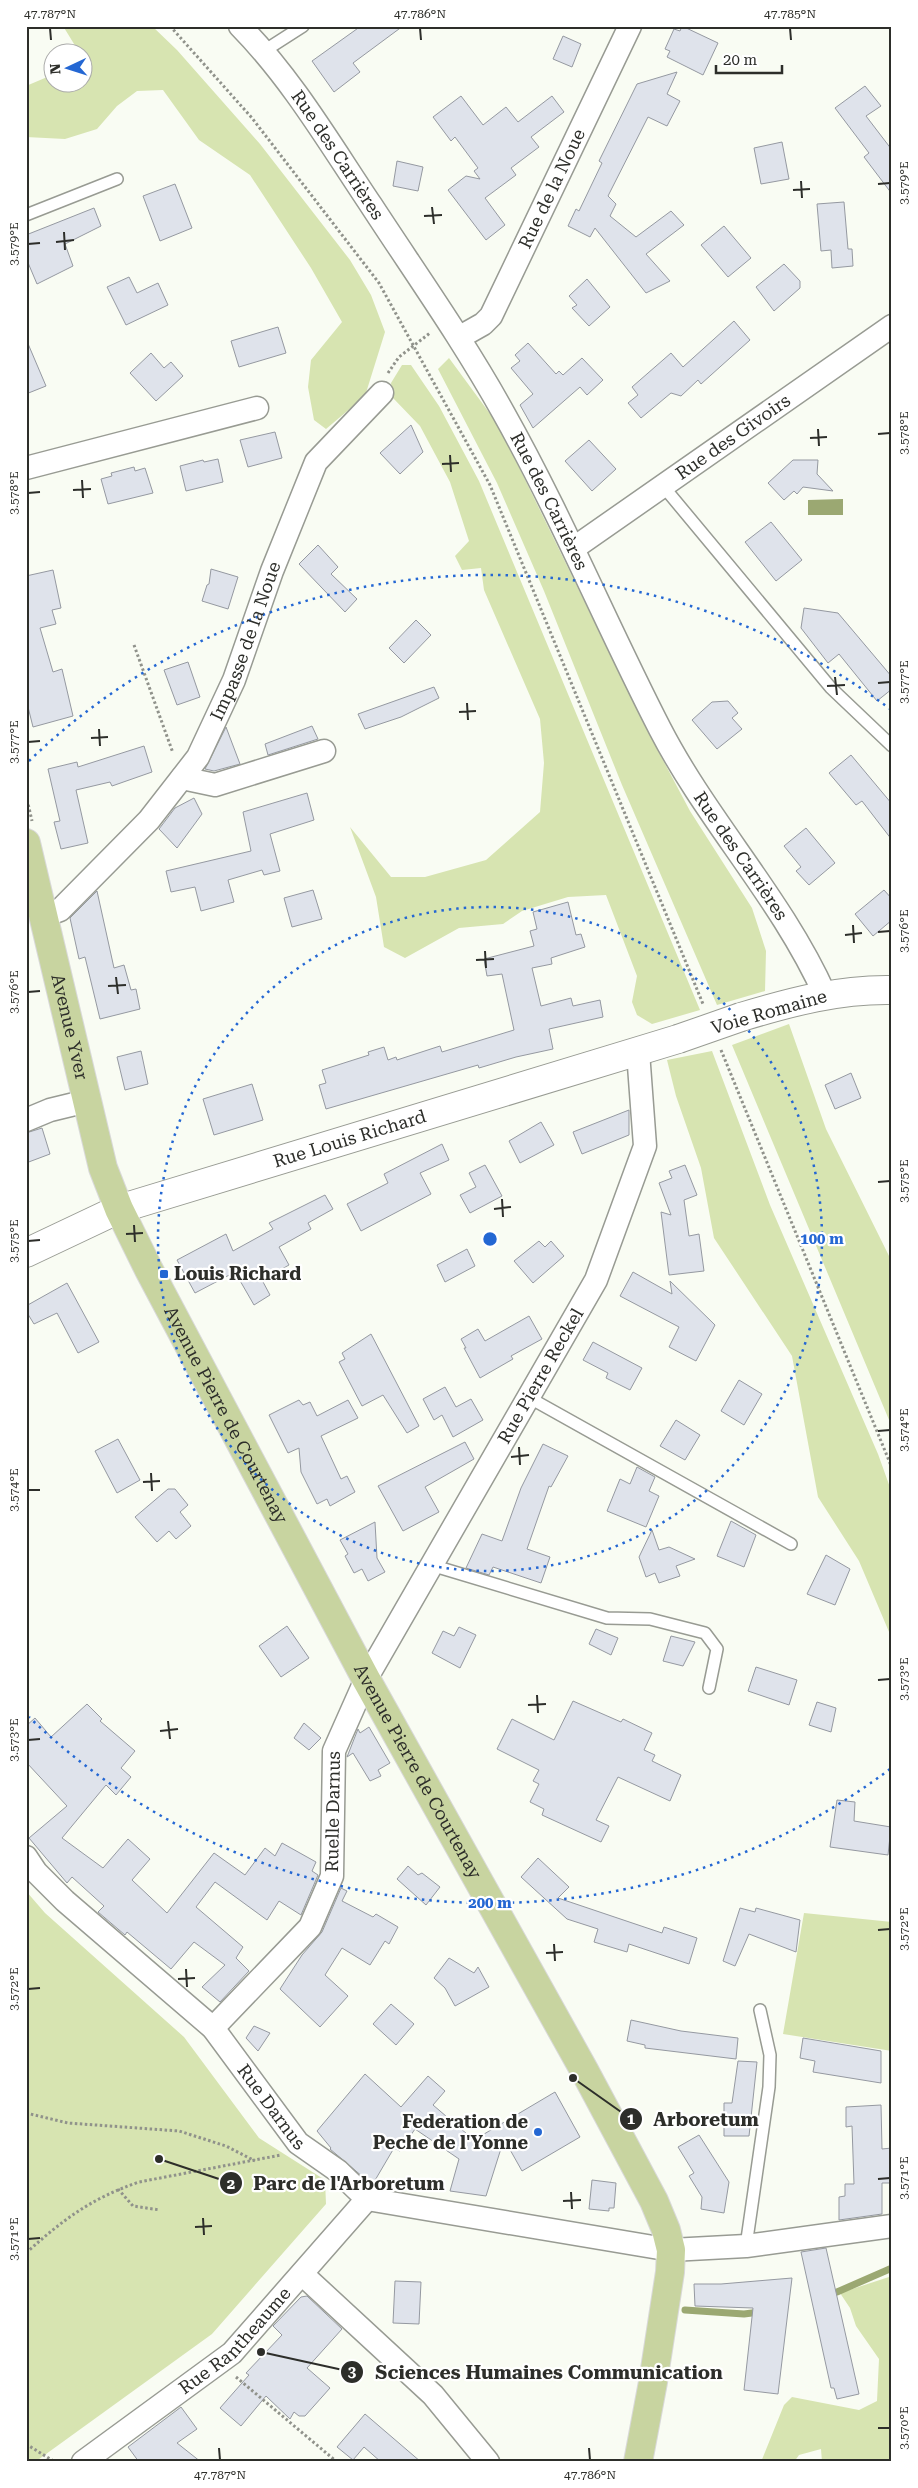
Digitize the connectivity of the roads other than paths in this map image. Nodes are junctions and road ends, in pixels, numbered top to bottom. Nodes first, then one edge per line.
1 (240, 26) edge
2 (302, 26) edge
3 (630, 26) edge
4 (264, 51) junction
5 (117, 178) dead end
6 (26, 215) edge
7 (892, 326) edge
8 (460, 337) junction
9 (382, 393) road end
10 (257, 408) dead end
11 (26, 468) edge
12 (663, 486) junction
13 (574, 548) junction
14 (892, 746) edge
15 (324, 751) dead end
16 (182, 778) junction
17 (26, 843) edge
18 (44, 916) junction
19 (892, 990) edge
20 (825, 995) junction
21 (678, 1039) joint
22 (638, 1052) junction
23 (87, 1100) junction
24 (26, 1120) edge
25 (119, 1209) junction
26 (26, 1252) edge
27 (528, 1397) junction
28 (791, 1544) dead end
29 (431, 1565) junction
30 (366, 1678) junction
31 (709, 1688) dead end
32 (26, 1856) edge
33 (760, 2010) dead end
34 (214, 2028) junction
35 (367, 2199) junction
36 (892, 2226) edge
37 (746, 2246) junction
38 (671, 2250) junction
39 (302, 2274) junction
40 (96, 2458) edge
41 (488, 2462) edge
42 (638, 2462) edge

1 - 4 street, Rue des Carrières
2 - 4 lane
3 - 8 street, Rue de la Noue
4 - 8 street, Rue des Carrières
5 - 6 lane
7 - 12 street, Rue des Givoirs
8 - 13 street, Rue des Carrières
9 - 16 street, Impasse de la Noue
10 - 11 street
12 - 13 street, Rue des Givoirs
12 - 14 lane
13 - 20 street, Rue des Carrières
15 - 16 street
16 - 18 street, Impasse de la Noue
17 - 18 main road, Avenue Yver
18 - 23 main road, Avenue Yver
19 - 20 main road, Voie Romaine
20 - 21 main road, Voie Romaine, bridge
21 - 22 main road, Rue Louis Richard
22 - 25 main road, Rue Louis Richard
22 - 27 street, Rue Pierre Reckel
23 - 24 street
23 - 25 main road, Avenue Yver
25 - 26 main road, Rue Louis Richard
25 - 30 main road, Avenue Pierre de Courtenay
27 - 28 lane
27 - 29 street, Rue Pierre Reckel
29 - 30 street, Rue Pierre Reckel
29 - 31 lane
30 - 34 street, Ruelle Darnus
30 - 38 main road, Avenue Pierre de Courtenay
32 - 34 street, Rue Darnus
33 - 37 lane
34 - 35 street, Rue Darnus
35 - 38 street
35 - 39 street, Rue Rantheaume
36 - 37 street
37 - 38 street
38 - 42 main road, Avenue Pierre de Courtenay
39 - 40 street, Rue Rantheaume
39 - 41 street

